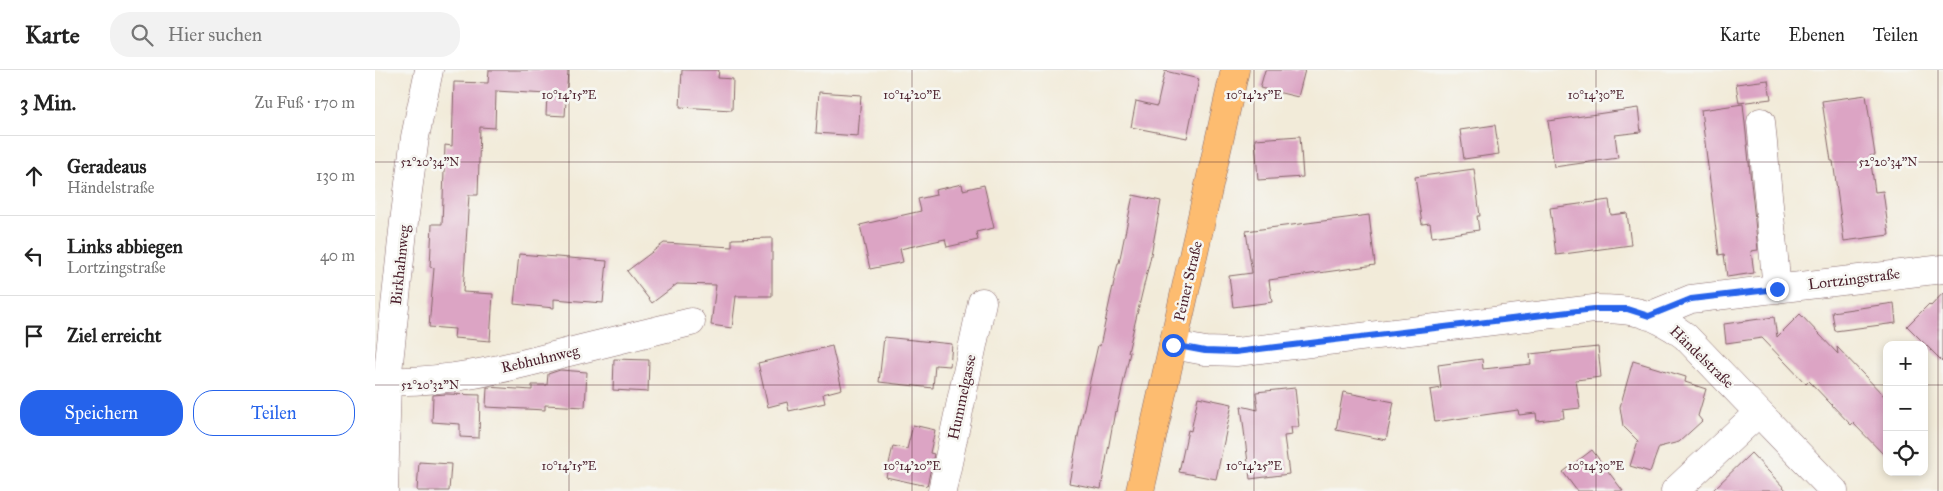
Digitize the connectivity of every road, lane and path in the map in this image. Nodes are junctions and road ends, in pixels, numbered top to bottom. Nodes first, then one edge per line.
1 (429, 70) edge
2 (1235, 70) edge
3 (1761, 122) dead end
4 (1943, 269) edge
5 (1777, 289) junction
6 (386, 296) edge
7 (982, 302) dead end
8 (1649, 316) junction
9 (691, 322) dead end
10 (1173, 345) junction
11 (387, 381) junction
12 (1758, 413) junction
13 (384, 491) edge
14 (942, 491) edge
15 (1140, 491) edge
16 (1675, 491) edge
17 (1834, 491) edge

1 - 6 street, Birkhahnweg
2 - 10 main road, Peiner Straße
3 - 5 street
4 - 5 street, Lortzingstraße
5 - 8 street, Lortzingstraße
6 - 11 street, Birkhahnweg
7 - 14 street, Hummelgasse
8 - 10 street, Händelstraße
8 - 12 street, Händelstraße
9 - 11 street, Rebhuhnweg
10 - 15 main road, Peiner Straße
11 - 13 street, Birkhahnweg
12 - 16 street
12 - 17 street, Händelstraße

